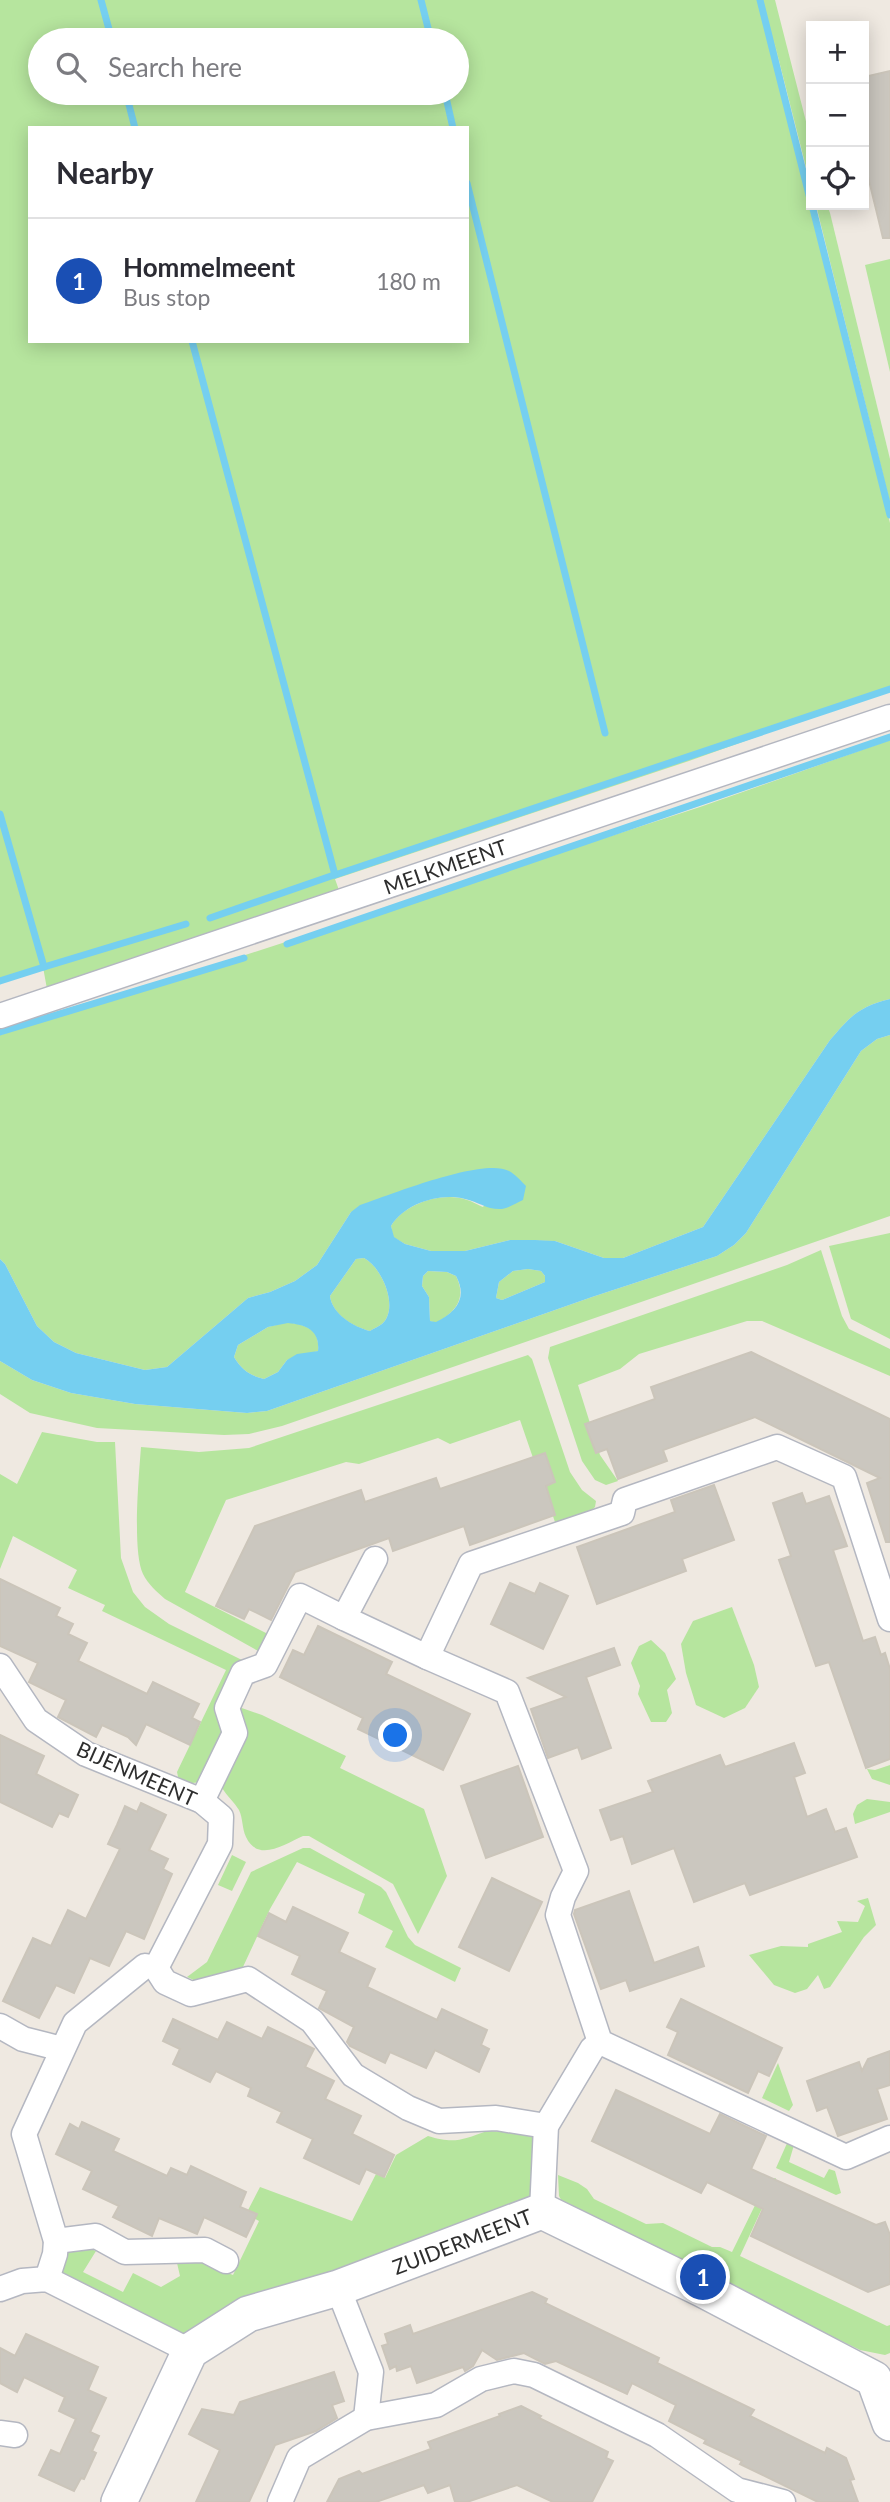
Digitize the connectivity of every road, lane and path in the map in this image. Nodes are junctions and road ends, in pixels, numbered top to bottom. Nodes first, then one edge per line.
1 (890, 717) edge
2 (0, 1016) edge
3 (374, 1559) dead end
4 (344, 1618) junction
5 (890, 1619) edge
6 (427, 1657) junction
7 (0, 1666) edge
8 (202, 1801) junction
9 (156, 1968) junction
10 (0, 2026) edge
11 (600, 2042) junction
12 (62, 2049) junction
13 (546, 2126) junction
14 (890, 2138) edge
15 (542, 2211) junction
16 (56, 2241) junction
17 (226, 2262) dead end
18 (47, 2279) junction
19 (338, 2288) junction
20 (0, 2289) edge
21 (190, 2351) junction
22 (882, 2376) edge
23 (366, 2418) junction
24 (890, 2423) edge
25 (739, 2496) edge
26 (118, 2502) edge
27 (280, 2502) edge
28 (783, 2502) edge

1 - 2 street, MELKMEENT
3 - 4 street
4 - 6 street
4 - 8 street
5 - 6 street
6 - 11 street
7 - 8 street, BIJENMEENT
8 - 9 street, BIJENMEENT
9 - 12 street
9 - 13 street
10 - 12 street
11 - 13 street
11 - 14 street
12 - 16 street
13 - 15 street
15 - 19 street, ZUIDERMEENT
15 - 22 street, ZUIDERMEENT
16 - 17 street
16 - 18 street
18 - 20 street
18 - 21 street
19 - 21 street, ZUIDERMEENT
19 - 23 street
21 - 26 street
22 - 24 street, ZUIDERMEENT
23 - 25 street
23 - 27 street
25 - 28 street

